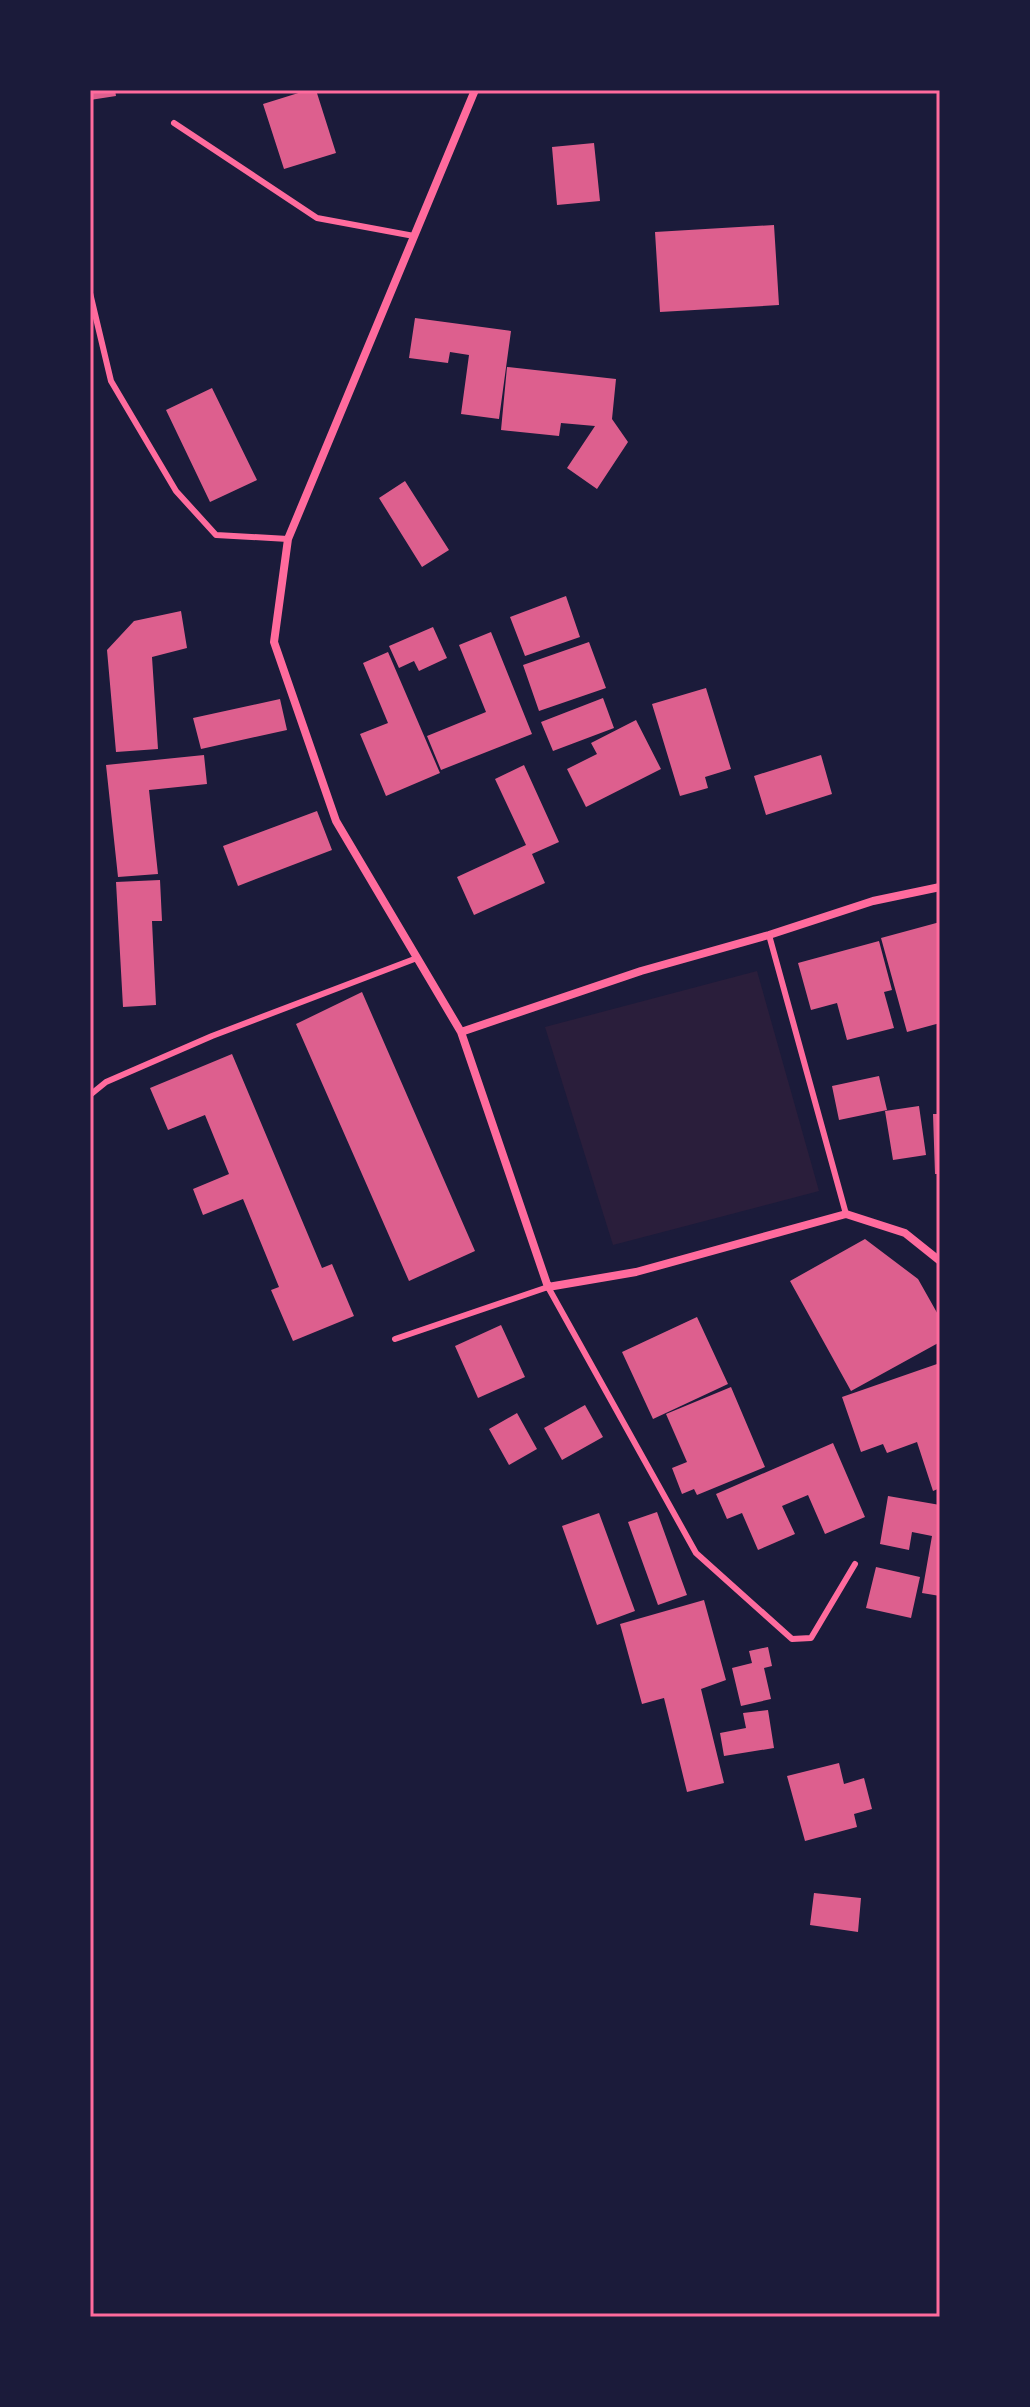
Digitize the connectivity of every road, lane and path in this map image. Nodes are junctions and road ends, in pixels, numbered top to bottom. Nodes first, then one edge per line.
1 (475, 90) edge
2 (174, 123) dead end
3 (414, 236) junction
4 (90, 293) edge
5 (288, 539) junction
6 (940, 887) edge
7 (769, 935) junction
8 (417, 958) junction
9 (461, 1032) junction
10 (90, 1095) edge
11 (846, 1214) junction
12 (940, 1261) edge
13 (548, 1287) junction
14 (395, 1339) dead end
15 (855, 1564) dead end

1 - 3 street
2 - 3 lane
3 - 5 street
4 - 5 lane
5 - 8 street
6 - 7 street
7 - 9 street
7 - 11 lane
8 - 9 street
8 - 10 lane
9 - 13 street
11 - 12 street
11 - 13 street
13 - 14 lane
13 - 15 lane

